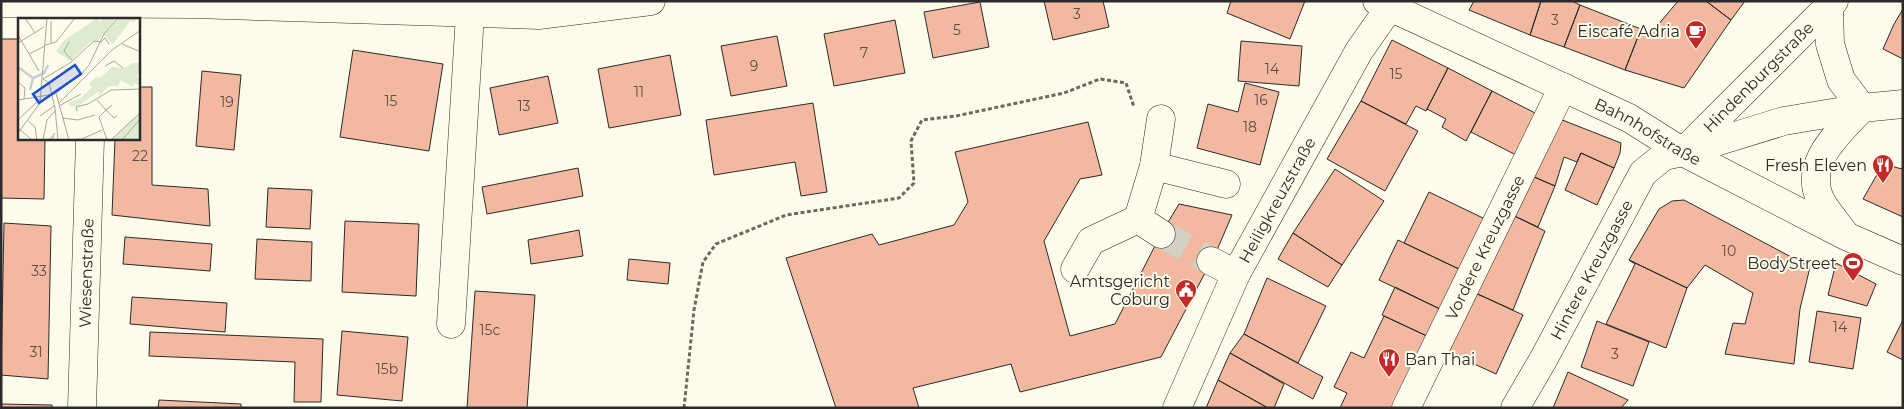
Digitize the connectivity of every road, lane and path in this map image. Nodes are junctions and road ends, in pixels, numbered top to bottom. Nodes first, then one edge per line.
1 (651, 1) edge
2 (1, 3) edge
3 (1387, 3) edge
4 (1831, 4) edge
5 (411, 6) edge
6 (93, 11) edge
7 (470, 14) junction
8 (1563, 87) junction
9 (1903, 104) edge
10 (1862, 108) junction
11 (1161, 119) joint
12 (90, 140) edge
13 (1684, 152) junction
14 (1154, 166) junction
15 (1226, 184) dead end
16 (1138, 218) junction
17 (1161, 234) tunnel mouth
18 (1846, 236) junction
19 (1211, 261) tunnel mouth
20 (1903, 261) edge
21 (1075, 269) dead end
22 (1236, 274) junction
23 (451, 324) dead end
24 (82, 408) edge
25 (684, 408) edge
26 (1177, 408) edge
27 (1406, 408) edge
28 (1515, 408) edge

1 - 7 street
2 - 6 street
3 - 8 street, Bahnhofstraße
3 - 22 street, Heiligkreuzstraße
4 - 10 street
4 - 13 street, Hindenburgstraße
5 - 6 street
5 - 7 street
7 - 23 street
8 - 13 street, Bahnhofstraße
8 - 27 street, Vordere Kreuzgasse
9 - 10 street, Hintere Kreuzgasse
10 - 13 street, Hintere Kreuzgasse
10 - 18 street
11 - 14 street
11 - 25 path
12 - 24 street, Wiesenstraße
13 - 18 street, Bahnhofstraße
13 - 28 street, Hintere Kreuzgasse
14 - 15 street
14 - 16 street
16 - 17 street
16 - 21 street
18 - 20 street, Bahnhofstraße
19 - 22 street
22 - 26 street, Heiligkreuzstraße

